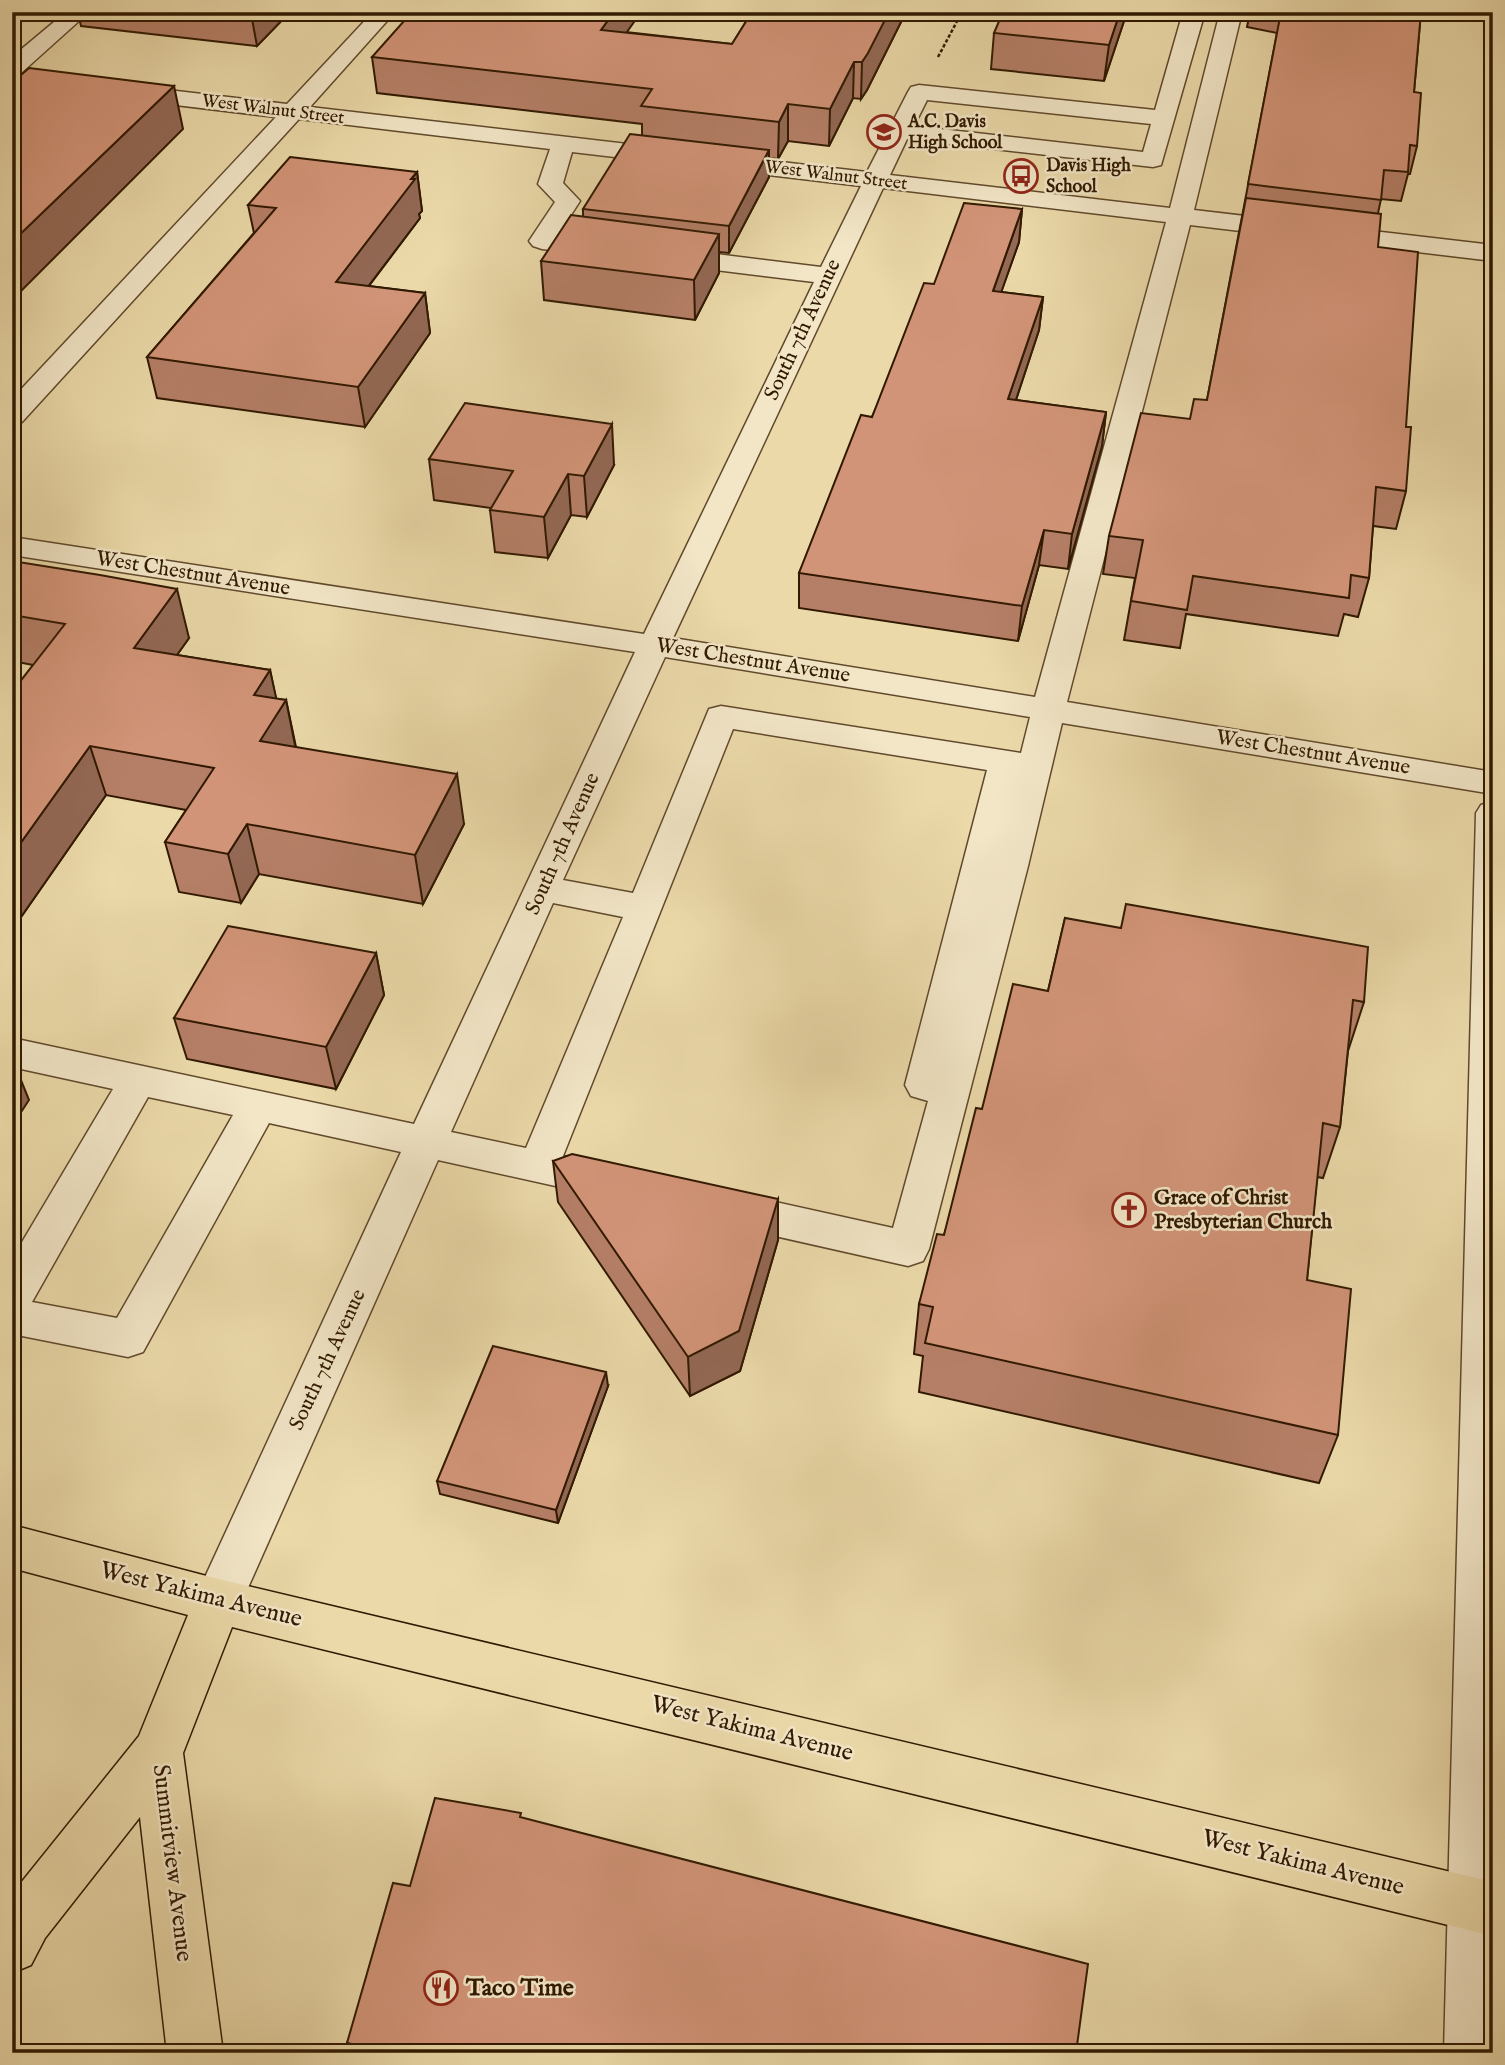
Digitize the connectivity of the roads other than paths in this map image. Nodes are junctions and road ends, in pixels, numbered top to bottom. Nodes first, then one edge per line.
1 (79, 12) edge
2 (384, 12) edge
3 (1194, 12) edge
4 (1231, 12) edge
5 (26, 32) dead end
6 (52, 35) junction
7 (12, 69) edge
8 (12, 78) edge
9 (39, 81) edge
10 (106, 89) edge
11 (292, 113) junction
12 (1164, 118) junction
13 (899, 131) junction
14 (563, 144) junction
15 (875, 181) junction
16 (1180, 216) junction
17 (623, 251) edge
18 (1493, 253) edge
19 (650, 254) edge
20 (829, 276) junction
21 (12, 416) edge
22 (12, 547) edge
23 (654, 645) junction
24 (1048, 709) junction
25 (1020, 764) junction
26 (1493, 783) edge
27 (1493, 813) edge
28 (543, 889) junction
29 (645, 908) junction
30 (12, 1052) edge
31 (138, 1080) junction
32 (260, 1106) junction
33 (428, 1142) junction
34 (540, 1166) junction
35 (635, 1188) edge
36 (690, 1200) edge
37 (12, 1298) edge
38 (12, 1316) edge
39 (12, 1546) edge
40 (218, 1601) junction
41 (158, 1753) junction
42 (1483, 1907) edge
43 (12, 1946) edge
44 (195, 2053) edge
45 (1472, 2053) edge

1 - 6 street
2 - 11 street
3 - 12 street
4 - 16 street
5 - 6 street
6 - 7 street
8 - 9 street
10 - 11 street, West Walnut Street
11 - 14 street, West Walnut Street
11 - 21 street
12 - 13 street, South 7th Avenue
12 - 13 street
13 - 15 street, South 7th Avenue
14 - 15 street, West Walnut Street
14 - 17 street
15 - 16 street, West Walnut Street
15 - 20 street, South 7th Avenue
16 - 18 street, West Walnut Street
16 - 24 street
19 - 20 street
20 - 23 street, South 7th Avenue
22 - 23 street, West Chestnut Avenue
23 - 24 street, West Chestnut Avenue
23 - 28 street, South 7th Avenue
24 - 25 street
24 - 26 street, West Chestnut Avenue
25 - 29 street
25 - 36 street
27 - 42 street
28 - 29 street
28 - 33 street, South 7th Avenue
29 - 34 street
30 - 31 street
31 - 32 street
31 - 37 street
32 - 33 street
32 - 38 street
33 - 34 street
33 - 40 street, South 7th Avenue
34 - 35 street
39 - 40 main road, West Yakima Avenue
40 - 41 main road, Summitview Avenue
40 - 42 main road, West Yakima Avenue
41 - 43 main road
41 - 44 main road, Summitview Avenue
42 - 45 street

